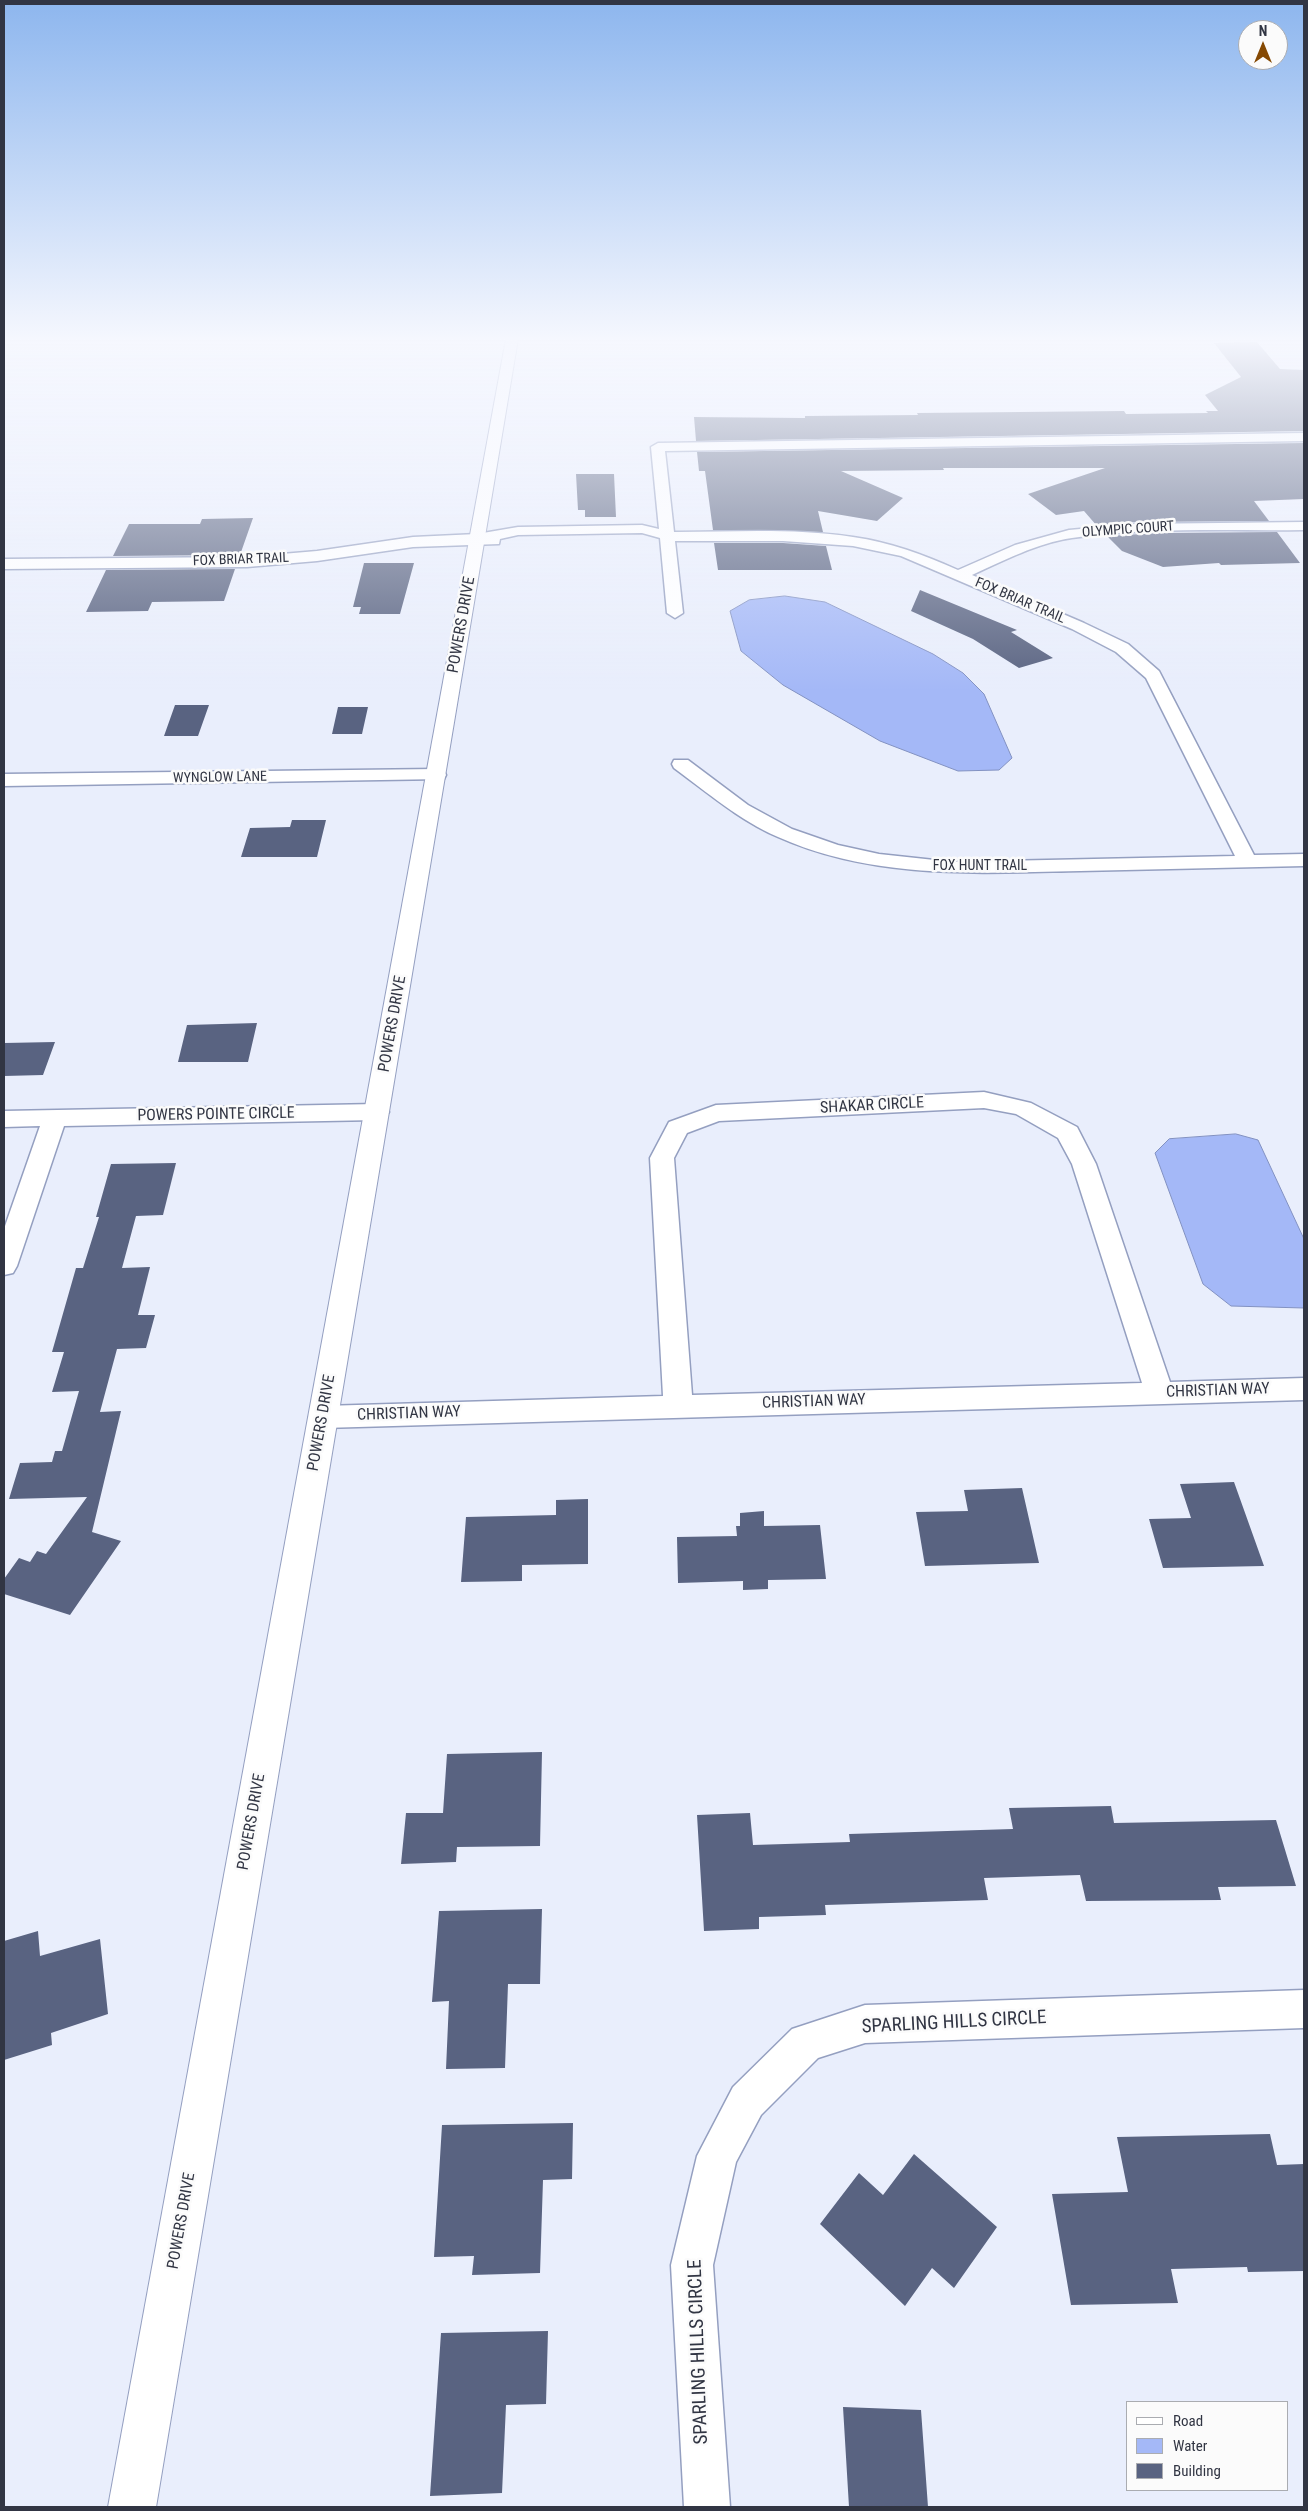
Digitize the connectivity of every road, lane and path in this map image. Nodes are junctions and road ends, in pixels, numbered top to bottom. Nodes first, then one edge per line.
1 (491, 456) edge
2 (659, 456) edge
3 (1304, 526) edge
4 (668, 536) junction
5 (477, 539) junction
6 (4, 564) edge
7 (958, 575) junction
8 (674, 612) dead end
9 (681, 764) dead end
10 (437, 776) junction
11 (4, 780) edge
12 (1304, 860) edge
13 (1248, 862) junction
14 (378, 1112) junction
15 (55, 1118) junction
16 (4, 1119) edge
17 (4, 1266) edge
18 (1304, 1389) edge
19 (1160, 1392) junction
20 (678, 1405) junction
21 (323, 1416) junction
22 (1304, 2009) edge
23 (132, 2507) edge
24 (707, 2507) edge

1 - 5 street, POWERS DRIVE
2 - 4 street
3 - 7 street, OLYMPIC COURT
4 - 5 street, FOX BRIAR TRAIL
4 - 7 street, FOX BRIAR TRAIL
4 - 8 street
5 - 6 street, FOX BRIAR TRAIL
5 - 10 street, POWERS DRIVE
7 - 13 street, FOX BRIAR TRAIL
9 - 13 street, FOX HUNT TRAIL
10 - 11 street, WYNGLOW LANE
10 - 14 street, POWERS DRIVE
12 - 13 street, FOX HUNT TRAIL
14 - 15 street, POWERS POINTE CIRCLE
14 - 21 street, POWERS DRIVE
15 - 16 street, POWERS POINTE CIRCLE
15 - 17 street
18 - 19 street, CHRISTIAN WAY
19 - 20 street, CHRISTIAN WAY
19 - 20 street, SHAKAR CIRCLE
20 - 21 street, CHRISTIAN WAY
21 - 23 street, POWERS DRIVE
22 - 24 street, SPARLING HILLS CIRCLE

